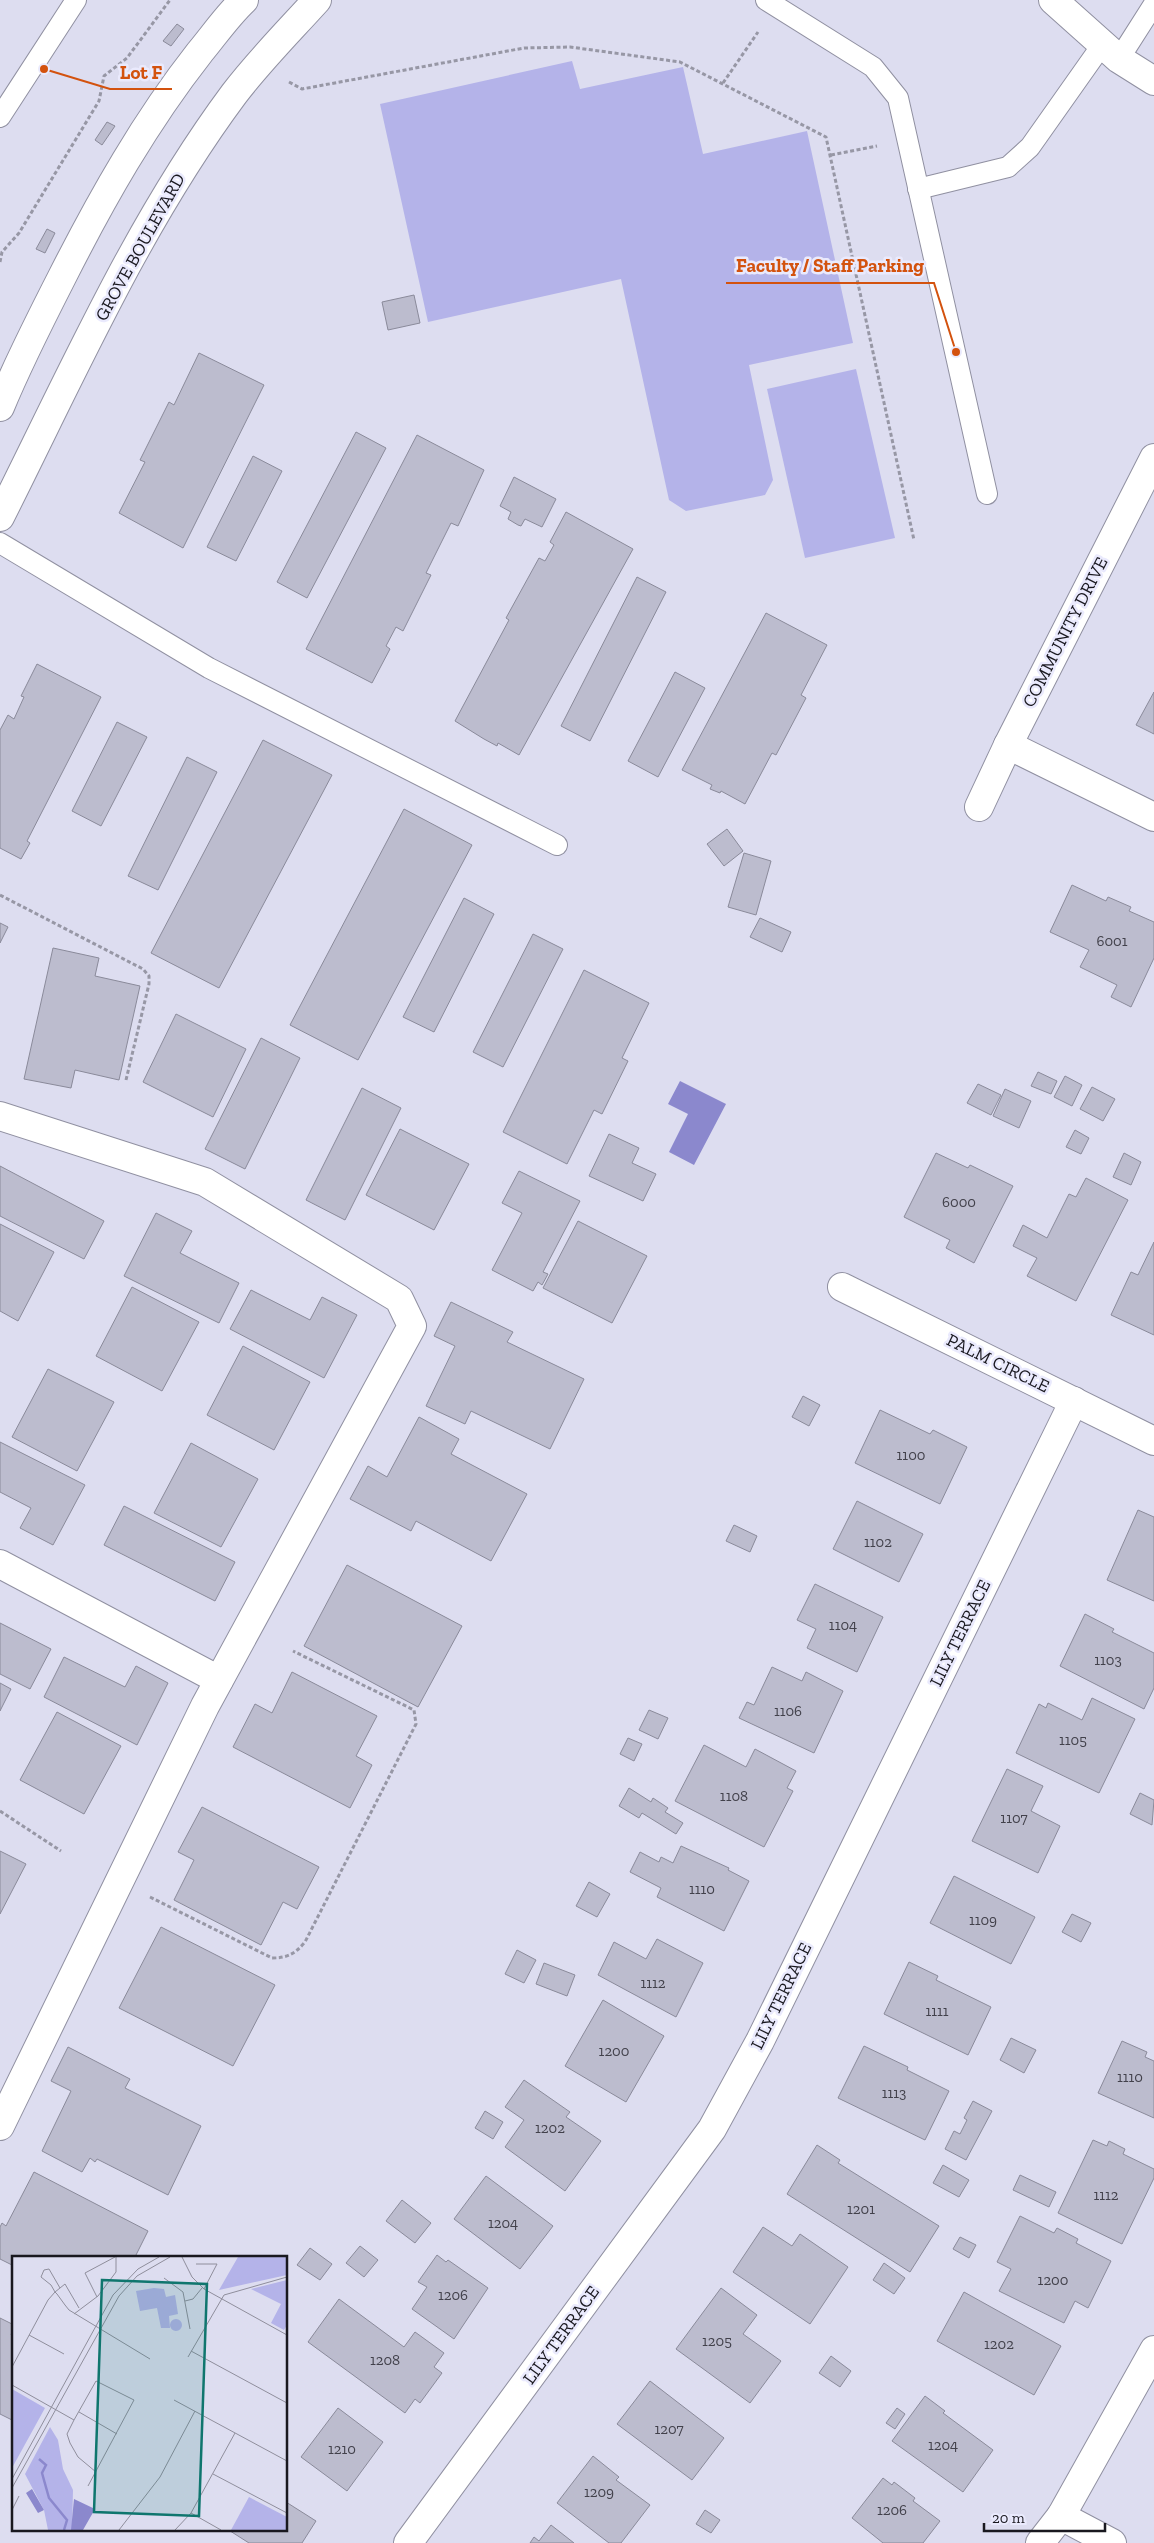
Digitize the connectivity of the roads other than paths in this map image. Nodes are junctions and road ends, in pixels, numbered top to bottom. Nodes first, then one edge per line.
1 (76, 0) edge
2 (244, 0) edge
3 (317, 0) edge
4 (1053, 0) edge
5 (771, 3) edge
6 (1154, 4) edge
7 (1111, 52) junction
8 (1154, 81) edge
9 (0, 117) edge
10 (918, 188) junction
11 (0, 407) edge
12 (1154, 458) edge
13 (987, 494) dead end
14 (0, 517) edge
15 (0, 543) edge
16 (1008, 745) junction
17 (979, 808) dead end
18 (1154, 817) edge
19 (557, 845) dead end
20 (0, 1116) edge
21 (842, 1287) dead end
22 (1074, 1401) junction
23 (1154, 1441) edge
24 (0, 1564) edge
25 (219, 1680) junction
26 (4, 2107) edge
27 (1154, 2350) edge
28 (1061, 2516) junction
29 (408, 2543) edge
30 (1040, 2543) edge
31 (1112, 2543) edge

1 - 9 lane
2 - 11 street
3 - 14 street, GROVE BOULEVARD
4 - 7 street
5 - 10 lane
6 - 7 lane
7 - 8 street
7 - 10 lane
10 - 13 lane
12 - 16 street, COMMUNITY DRIVE
15 - 19 lane
16 - 17 street, COMMUNITY DRIVE
16 - 18 street
20 - 25 street
21 - 22 street, PALM CIRCLE
22 - 23 street, PALM CIRCLE
22 - 29 street, LILY TERRACE
24 - 25 street
25 - 26 street
27 - 28 street
28 - 30 street
28 - 31 street

